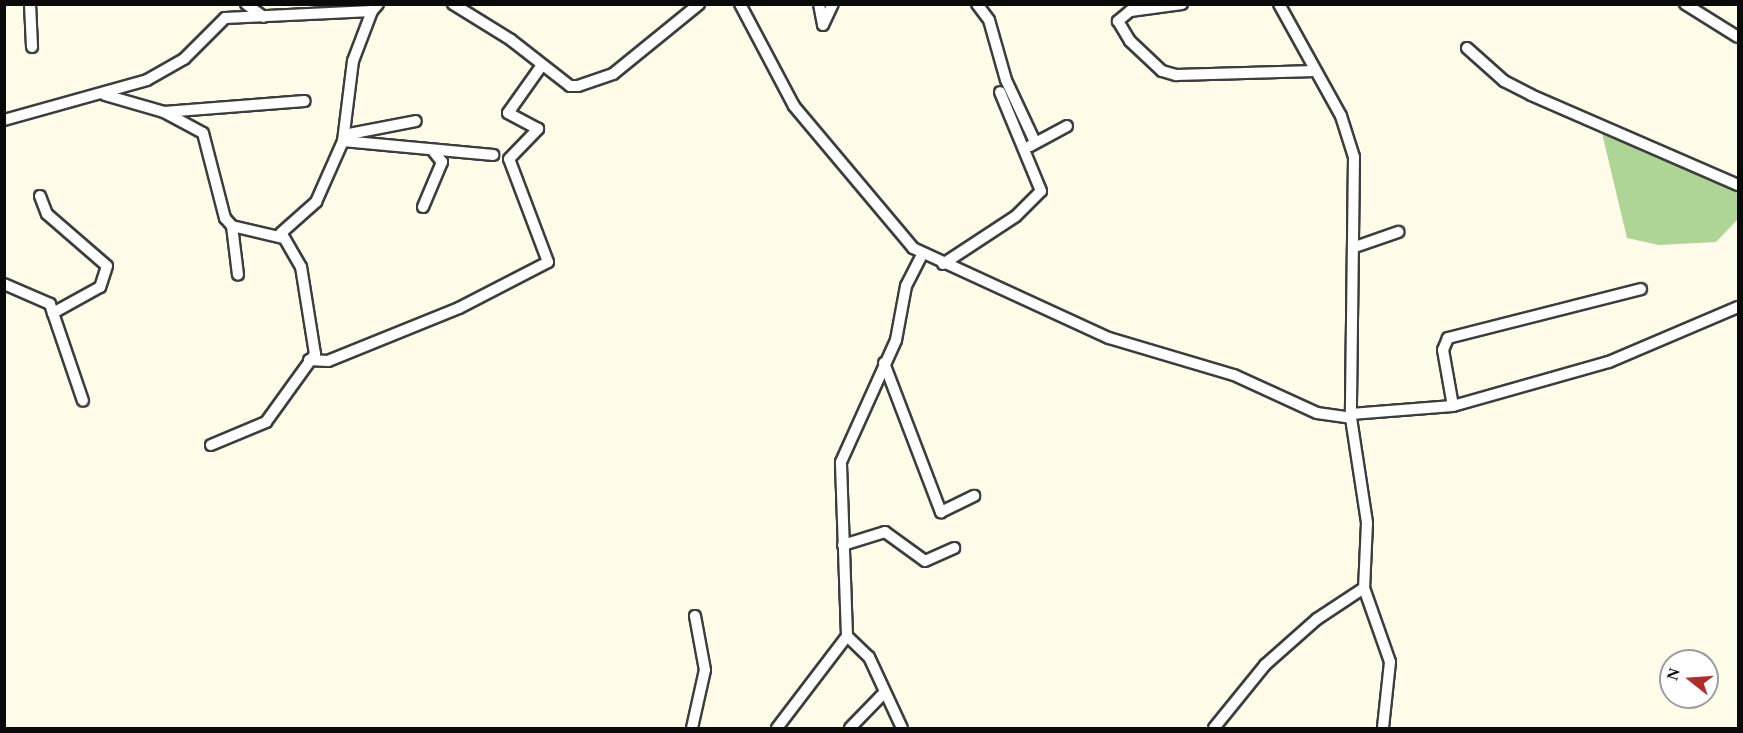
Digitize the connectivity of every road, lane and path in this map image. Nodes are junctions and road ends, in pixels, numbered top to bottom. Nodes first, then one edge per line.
1 (30, 4) edge
2 (246, 4) edge
3 (453, 4) edge
4 (699, 4) edge
5 (740, 4) edge
6 (819, 4) edge
7 (833, 4) edge
8 (977, 4) edge
9 (1182, 4) edge
10 (1279, 4) edge
11 (1685, 4) edge
12 (375, 8) edge
13 (265, 17) junction
14 (1738, 37) edge
15 (32, 47) dead end
16 (1467, 48) dead end
17 (542, 65) junction
18 (1315, 71) junction
19 (1000, 92) dead end
20 (105, 95) junction
21 (305, 101) dead end
22 (164, 112) junction
23 (4, 120) edge
24 (416, 121) dead end
25 (1067, 126) dead end
26 (344, 138) junction
27 (1031, 145) junction
28 (433, 151) junction
29 (493, 155) dead end
30 (1738, 184) edge
31 (40, 196) dead end
32 (423, 207) dead end
33 (232, 226) junction
34 (1398, 232) dead end
35 (283, 238) junction
36 (1355, 247) junction
37 (922, 254) junction
38 (943, 264) junction
39 (238, 275) dead end
40 (4, 284) edge
41 (1641, 289) dead end
42 (1738, 307) edge
43 (53, 313) junction
44 (309, 360) junction
45 (884, 363) junction
46 (83, 401) dead end
47 (1453, 406) junction
48 (1351, 416) junction
49 (211, 445) dead end
50 (974, 496) dead end
51 (843, 545) junction
52 (954, 548) dead end
53 (1364, 588) junction
54 (695, 616) dead end
55 (847, 636) junction
56 (882, 695) junction
57 (692, 729) edge
58 (777, 729) edge
59 (849, 729) edge
60 (902, 729) edge
61 (1214, 729) edge
62 (1383, 729) edge

1 - 15 street
2 - 13 street
3 - 17 street
4 - 17 street
5 - 37 street
6 - 7 street
8 - 27 street
9 - 18 street
10 - 18 street
11 - 14 street
12 - 13 street
12 - 26 street
13 - 20 street
16 - 30 street
17 - 44 street
18 - 36 street
19 - 27 street
20 - 22 street
20 - 23 street
21 - 22 street
22 - 33 street
24 - 26 street
25 - 27 street
26 - 28 street
26 - 35 street
27 - 38 street
28 - 29 street
28 - 32 street
31 - 43 street
33 - 35 street
33 - 39 street
34 - 36 street
35 - 44 street
36 - 48 street
37 - 38 street
37 - 45 street
38 - 48 street
40 - 43 street
41 - 47 street
42 - 47 street
43 - 46 street
44 - 49 street
45 - 50 street
45 - 51 street
47 - 48 street
48 - 53 street
51 - 52 street
51 - 55 street
53 - 61 street
53 - 62 street
54 - 57 street
55 - 56 street
55 - 58 street
56 - 59 street
56 - 60 street

